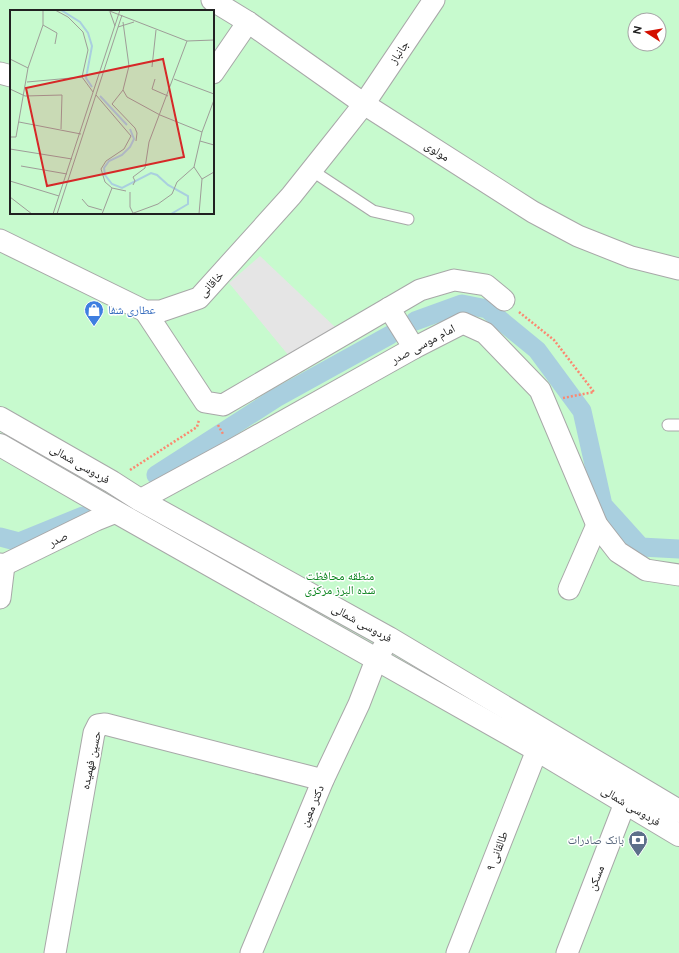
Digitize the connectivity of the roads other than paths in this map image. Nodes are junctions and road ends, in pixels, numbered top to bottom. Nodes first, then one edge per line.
1 (212, 0) edge
2 (434, 0) edge
3 (248, 22) junction
4 (0, 72) edge
5 (214, 72) edge
6 (10, 76) edge
7 (364, 104) junction
8 (311, 170) junction
9 (408, 219) dead end
10 (0, 240) edge
11 (679, 270) edge
12 (504, 300) road end
13 (389, 308) junction
14 (145, 311) junction
15 (414, 348) junction
16 (0, 418) edge
17 (0, 445) edge
18 (140, 500) junction
19 (116, 512) junction
20 (597, 525) junction
21 (2, 564) edge
22 (679, 575) edge
23 (569, 589) dead end
24 (0, 598) edge
25 (388, 638) junction
26 (376, 660) junction
27 (537, 750) junction
28 (323, 780) junction
29 (625, 803) junction
30 (679, 810) edge
31 (679, 835) edge
32 (55, 953) edge
33 (251, 953) edge
34 (457, 953) edge
35 (567, 953) edge

1 - 3 street, مولوی
2 - 7 street, جانباز
3 - 5 street
3 - 7 street, مولوی
4 - 6 street
7 - 8 street, خاقانی
7 - 11 street, مولوی
8 - 9 lane
8 - 14 street, خاقانی
10 - 14 street, خاقانی
12 - 13 street
13 - 14 street
13 - 15 street
15 - 18 street, امام موسی صدر
15 - 20 street, امام موسی صدر
16 - 18 street, فردوسی شمالی
17 - 19 street, فردوسی شمالی
18 - 25 street, فردوسی شمالی
19 - 21 street, صدر
19 - 26 street, فردوسی شمالی
20 - 22 street, امام موسی صدر
20 - 23 street
21 - 24 street
25 - 26 street, دکتر معین
25 - 30 street, فردوسی شمالی
26 - 27 street, فردوسی شمالی
26 - 28 street, دکتر معین
27 - 29 street, فردوسی شمالی
27 - 34 street, طالقانی ۹
28 - 32 street, حسین فهمیده
28 - 33 street, دکتر معین
29 - 31 street, فردوسی شمالی
29 - 35 street, مسکن

